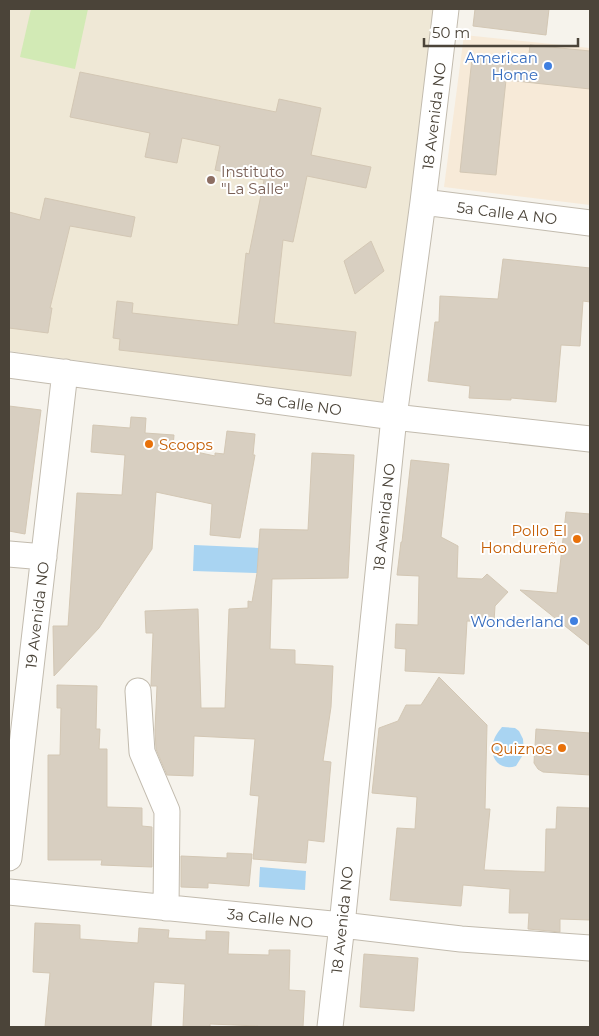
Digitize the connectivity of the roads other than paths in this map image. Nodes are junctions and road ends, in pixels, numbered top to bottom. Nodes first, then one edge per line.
1 (446, 9) edge
2 (423, 202) junction
3 (590, 223) edge
4 (9, 365) edge
5 (65, 372) junction
6 (394, 417) junction
7 (590, 439) edge
8 (9, 554) edge
9 (44, 557) junction
10 (138, 691) dead end
11 (9, 858) edge
12 (9, 892) edge
13 (166, 908) junction
14 (342, 926) junction
15 (590, 948) edge
16 (330, 1027) edge

1 - 2 street, 18 Avenida NO
2 - 3 street, 5a Calle A NO
2 - 6 street, 18 Avenida NO
4 - 5 street, 5a Calle NO
5 - 6 street, 5a Calle NO
5 - 9 street, 19 Avenida NO
6 - 7 street, 5a Calle NO
6 - 14 street, 18 Avenida NO
8 - 9 street
9 - 11 street, 19 Avenida NO
10 - 13 street
12 - 13 street, 3a Calle NO
13 - 14 street, 3a Calle NO
14 - 15 street, 3a Calle NO
14 - 16 street, 18 Avenida NO

